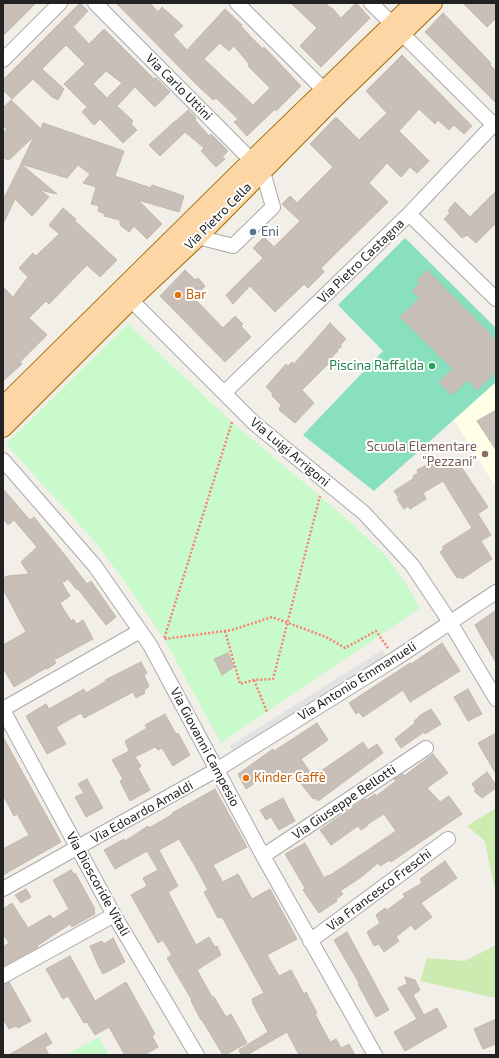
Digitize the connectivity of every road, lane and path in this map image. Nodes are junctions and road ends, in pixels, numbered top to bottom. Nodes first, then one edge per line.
1 (60, 3) edge
2 (95, 3) edge
3 (237, 3) edge
4 (371, 3) edge
5 (414, 3) edge
6 (433, 3) edge
7 (397, 29) junction
8 (3, 60) edge
9 (329, 95) junction
10 (495, 125) edge
11 (257, 166) junction
12 (409, 214) junction
13 (198, 237) junction
14 (126, 295) junction
15 (496, 299) edge
16 (224, 393) junction
17 (3, 406) edge
18 (232, 422) dead end
19 (3, 428) edge
20 (3, 460) edge
21 (320, 496) dead end
22 (496, 592) edge
23 (450, 622) junction
24 (288, 624) junction
25 (140, 631) junction
26 (225, 631) junction
27 (395, 659) junction
28 (254, 680) junction
29 (496, 699) edge
30 (3, 709) edge
31 (267, 712) dead end
32 (426, 748) dead end
33 (218, 769) junction
34 (448, 839) dead end
35 (77, 848) junction
36 (263, 856) junction
37 (3, 889) edge
38 (114, 915) junction
39 (310, 941) junction
40 (3, 976) edge
41 (197, 1055) edge
42 (375, 1055) edge

1 - 8 street
2 - 11 street, Via Carlo Uttini
3 - 9 street
4 - 7 street
5 - 7 main road, Via Pietro Cella
6 - 7 main road, Via Pietro Cella
7 - 9 main road, Via Pietro Cella
7 - 10 street
9 - 11 main road, Via Pietro Cella
10 - 12 street, Via Pietro Castagna
11 - 13 main road, Via Pietro Cella
11 - 13 street
11 - 14 main road, Via Pietro Cella
12 - 15 street
12 - 16 street, Via Pietro Castagna
13 - 14 main road, Via Pietro Cella
14 - 16 street, Via Luigi Arrigoni
14 - 17 main road, Via Pietro Cella
14 - 19 main road, Via Pietro Cella
16 - 23 street, Via Luigi Arrigoni
18 - 26 path
20 - 25 street, Via Giovanni Campesio
21 - 24 path
22 - 23 street, Via Antonio Emmanueli
23 - 27 street, Via Antonio Emmanueli
23 - 29 street, Via Luigi Arrigoni
24 - 26 path
24 - 27 path
24 - 28 path
25 - 30 street
25 - 33 street, Via Giovanni Campesio
26 - 28 path
27 - 33 street, Via Antonio Emmanueli
28 - 31 path
30 - 35 street, Via Dioscoride Vitali
32 - 36 street, Via Giuseppe Bellotti
33 - 35 street, Via Edoardo Amaldi
33 - 36 street, Via Giovanni Campesio
34 - 39 street, Via Francesco Freschi
35 - 37 street, Via Edoardo Amaldi
35 - 38 street, Via Dioscoride Vitali
36 - 39 street, Via Giovanni Campesio
38 - 40 street
38 - 41 street, Via Dioscoride Vitali
39 - 42 street, Via Giovanni Campesio

